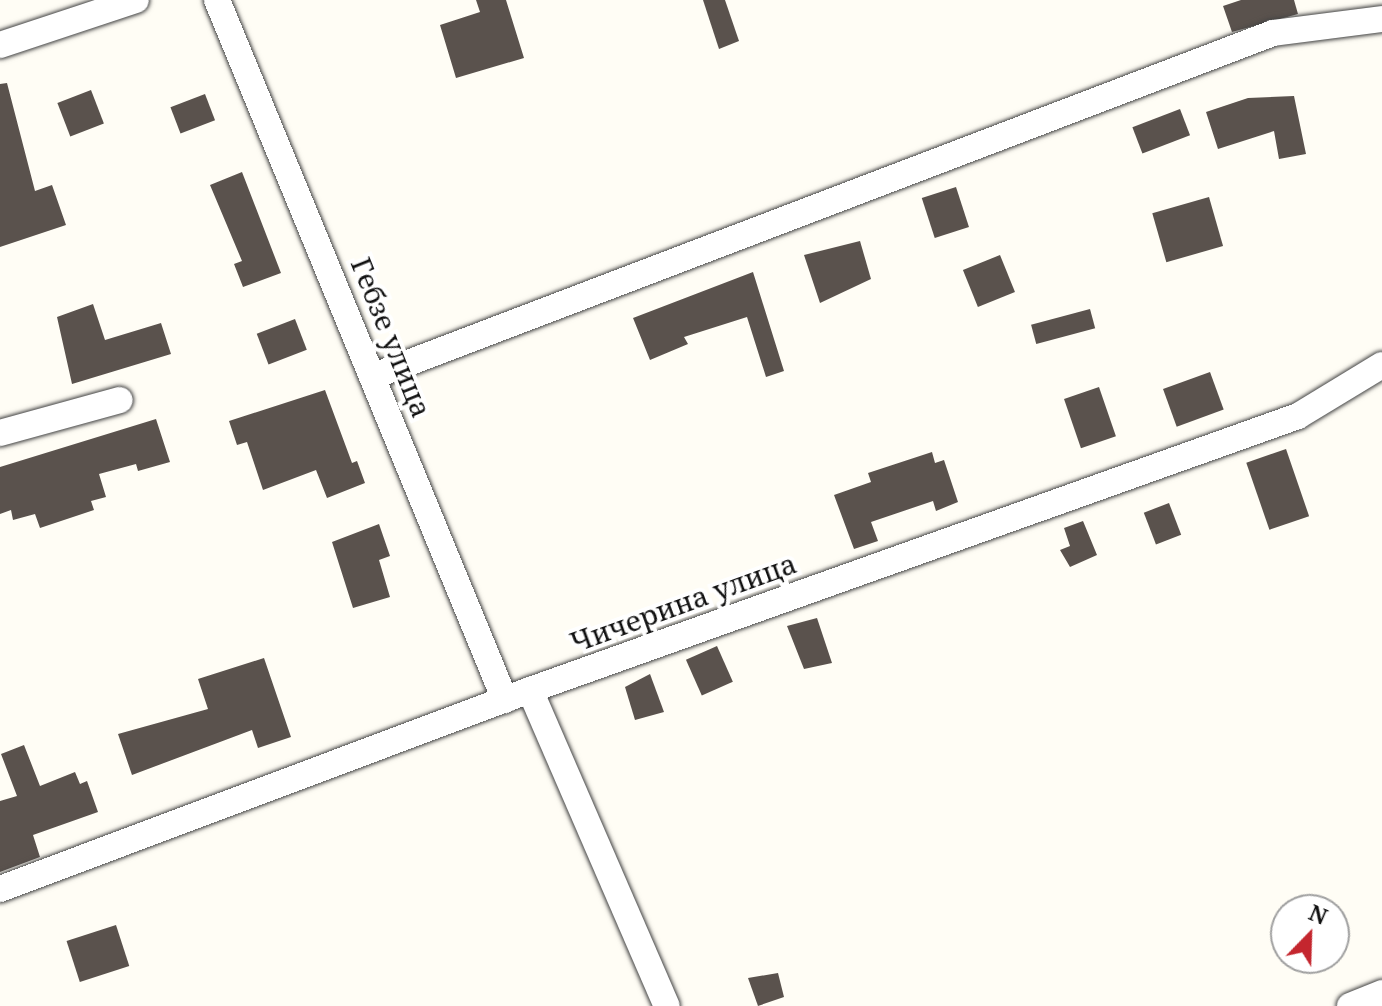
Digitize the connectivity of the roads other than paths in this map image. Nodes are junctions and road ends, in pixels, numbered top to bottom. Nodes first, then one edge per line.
1 (136, 0) edge
2 (217, 0) edge
3 (1382, 19) edge
4 (0, 45) edge
5 (1382, 365) edge
6 (374, 376) junction
7 (120, 400) dead end
8 (0, 433) edge
9 (530, 690) junction
10 (505, 700) junction
11 (0, 889) edge
12 (1382, 993) edge
13 (667, 1006) edge
14 (1350, 1006) edge

1 - 4 street
2 - 6 street, Гебзе улица
3 - 6 street
5 - 9 street, Чичерина улица
6 - 10 street, Гебзе улица
7 - 8 street
9 - 10 street, Чичерина улица
9 - 13 street
10 - 11 street, Чичерина улица
12 - 14 street

